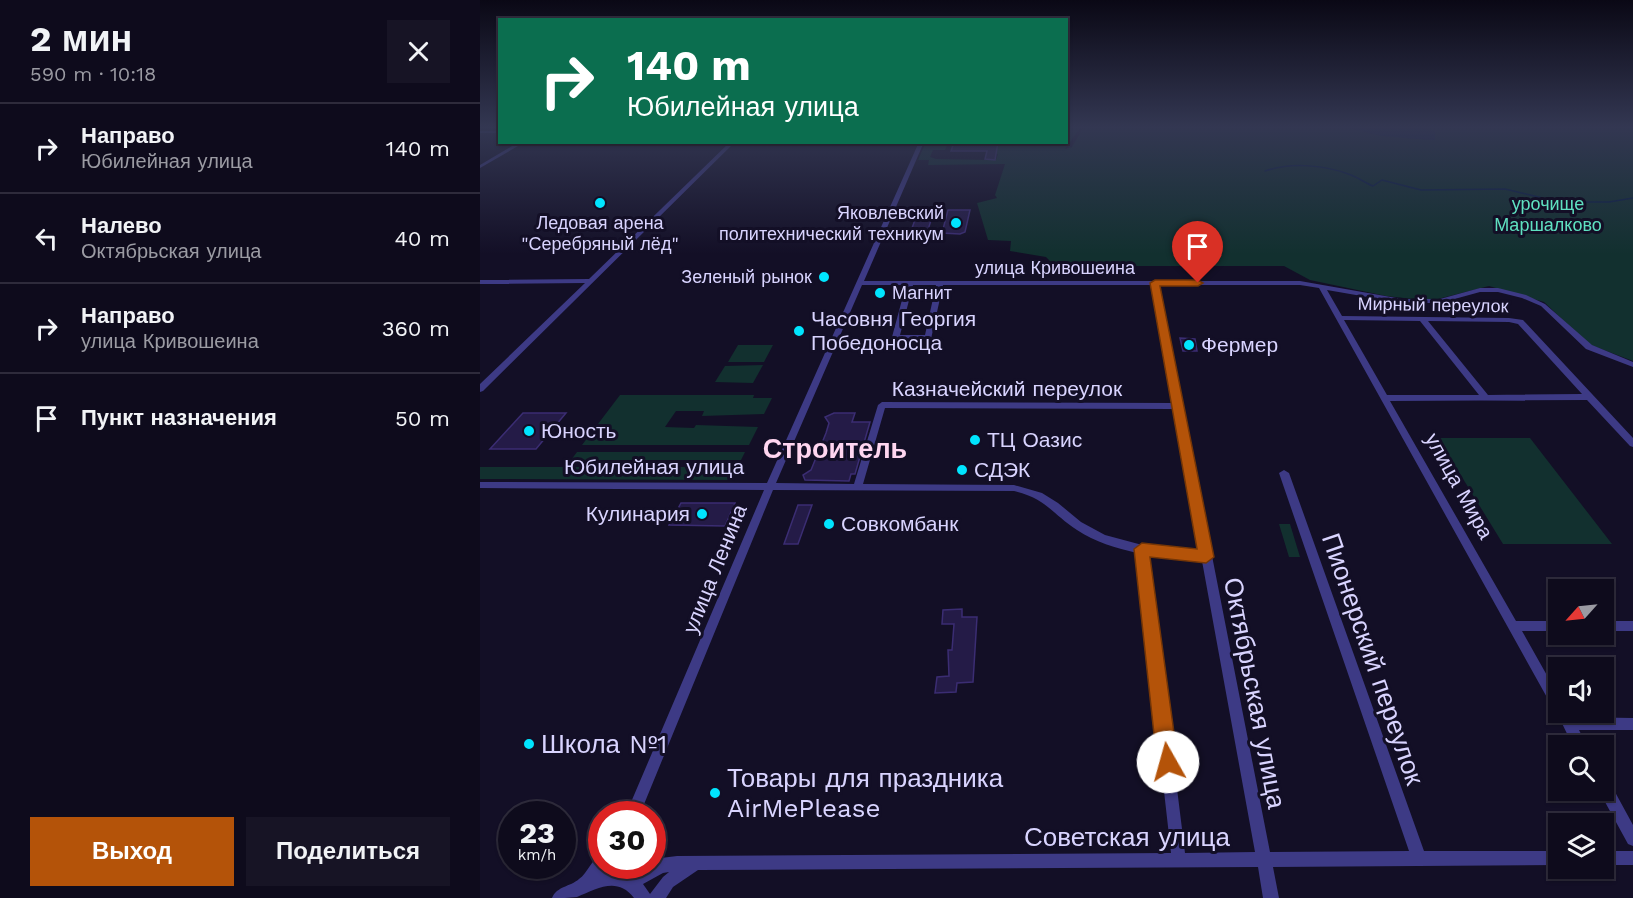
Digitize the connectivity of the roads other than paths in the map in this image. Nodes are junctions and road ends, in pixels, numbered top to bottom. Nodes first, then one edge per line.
1 (704, 170) edge
2 (910, 170) edge
3 (591, 281) junction
4 (480, 282) edge
5 (859, 283) junction
6 (910, 283) junction
7 (940, 283) junction
8 (1155, 283) junction
9 (1322, 287) junction
10 (1340, 318) junction
11 (1422, 319) junction
12 (1633, 365) edge
13 (480, 390) edge
14 (1485, 397) junction
15 (1590, 397) junction
16 (1384, 398) junction
17 (1178, 406) junction
18 (1633, 444) edge
19 (1284, 473) dead end
20 (480, 485) edge
21 (770, 486) junction
22 (858, 486) junction
23 (1142, 549) junction
24 (1206, 557) junction
25 (1514, 626) junction
26 (1548, 626) edge
27 (1614, 626) edge
28 (1633, 626) edge
29 (1548, 688) edge
30 (1614, 722) edge
31 (1633, 724) edge
32 (638, 801) edge
33 (1612, 801) edge
34 (1633, 839) edge
35 (1548, 858) edge
36 (1614, 858) edge
37 (1633, 858) edge
38 (1419, 859) junction
39 (1264, 860) junction
40 (1179, 861) junction
41 (696, 863) junction
42 (588, 879) edge
43 (630, 879) edge
44 (630, 882) junction
45 (585, 883) junction
46 (560, 898) edge
47 (644, 898) edge
48 (656, 898) edge
49 (1271, 898) edge

1 - 3 street
2 - 5 street, улица Ленина
3 - 4 street
3 - 13 street
5 - 6 street, улица Кривошеина
5 - 21 street, улица Ленина
6 - 7 street, улица Кривошеина
6 - 7 street
7 - 8 street, улица Кривошеина
8 - 9 street, улица Кривошеина
8 - 17 street, Октябрьская улица
9 - 10 street, улица Мира
9 - 12 street, улица Кривошеина
10 - 11 street, Мирный переулок
10 - 16 street, улица Мира
11 - 14 street
11 - 15 street, Мирный переулок
14 - 15 street
14 - 16 street
15 - 18 street
16 - 25 street, улица Мира
17 - 22 street, Казначейский переулок
17 - 24 street, Октябрьская улица
19 - 38 street, Пионерский переулок
20 - 21 street, Юбилейная улица
21 - 22 street, Юбилейная улица
21 - 32 street, улица Ленина
22 - 23 street, Юбилейная улица
23 - 24 street, Юбилейная улица
23 - 40 street
24 - 39 street, Октябрьская улица
25 - 26 street
25 - 29 street, улица Мира
27 - 28 street
30 - 31 street
33 - 34 street
35 - 38 street, Советская улица
36 - 37 street
38 - 39 street, Советская улица
39 - 40 street, Советская улица
39 - 49 street, Октябрьская улица
40 - 41 street, Советская улица
41 - 44 street, Советская улица
41 - 48 street
42 - 45 street
43 - 44 street
44 - 45 street
44 - 47 street
45 - 46 street

